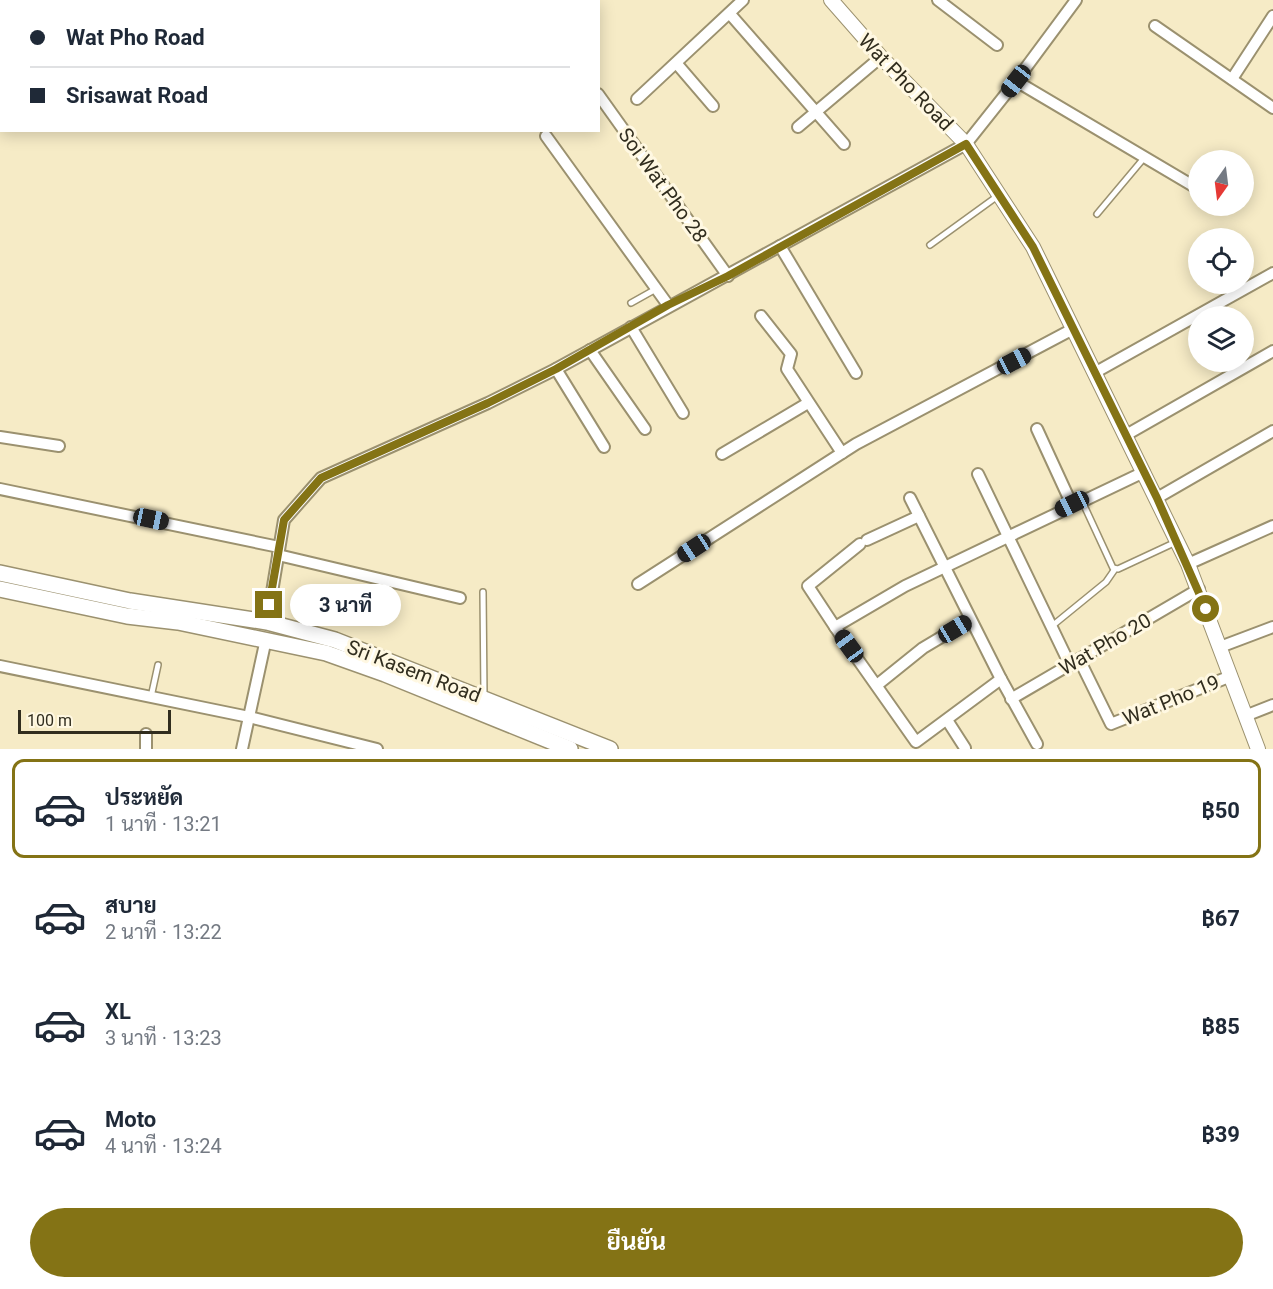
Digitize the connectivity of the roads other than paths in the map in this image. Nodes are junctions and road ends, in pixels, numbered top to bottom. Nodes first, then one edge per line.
1 (743, 0) edge
2 (831, 0) edge
3 (938, 0) edge
4 (1076, 0) edge
5 (730, 14) junction
6 (1273, 16) edge
7 (1155, 26) dead end
8 (997, 45) dead end
9 (881, 57) junction
10 (677, 64) junction
11 (1232, 79) junction
12 (1016, 81) junction
13 (600, 97) edge
14 (637, 99) dead end
15 (713, 106) dead end
16 (1273, 108) edge
17 (817, 113) junction
18 (798, 127) dead end
19 (546, 136) dead end
20 (844, 144) dead end
21 (966, 144) junction
22 (1145, 157) junction
23 (1188, 183) edge
24 (999, 195) junction
25 (1097, 214) dead end
26 (930, 245) dead end
27 (780, 246) junction
28 (1273, 273) edge
29 (728, 276) junction
30 (656, 289) junction
31 (631, 303) dead end
32 (668, 305) junction
33 (761, 316) dead end
34 (631, 327) junction
35 (1073, 329) junction
36 (590, 350) junction
37 (1273, 351) edge
38 (556, 369) junction
39 (856, 372) dead end
40 (1095, 372) junction
41 (808, 403) junction
42 (683, 413) dead end
43 (645, 429) dead end
44 (1037, 429) dead end
45 (1273, 431) edge
46 (1126, 435) junction
47 (0, 437) edge
48 (59, 446) dead end
49 (604, 447) dead end
50 (843, 453) junction
51 (722, 454) dead end
52 (1144, 472) junction
53 (978, 474) dead end
54 (0, 489) edge
55 (910, 498) dead end
56 (1157, 498) junction
57 (1077, 502) junction
58 (919, 516) junction
59 (1273, 526) edge
60 (1006, 537) junction
61 (1177, 541) junction
62 (279, 551) junction
63 (1188, 564) junction
64 (944, 567) junction
65 (1115, 569) junction
66 (0, 573) edge
67 (638, 584) dead end
68 (0, 589) edge
69 (1199, 589) junction
70 (483, 592) dead end
71 (460, 598) dead end
72 (970, 620) junction
73 (267, 622) junction
74 (835, 627) junction
75 (1051, 627) junction
76 (1273, 627) edge
77 (266, 639) junction
78 (1220, 647) junction
79 (1074, 662) junction
80 (158, 665) dead end
81 (0, 666) edge
82 (1231, 676) junction
83 (1001, 679) junction
84 (877, 685) junction
85 (151, 697) junction
86 (484, 698) junction
87 (1011, 699) junction
88 (1273, 705) edge
89 (1245, 716) junction
90 (249, 717) junction
91 (947, 720) junction
92 (146, 734) dead end
93 (1037, 744) dead end
94 (589, 745) edge
95 (965, 748) edge
96 (146, 749) edge
97 (242, 749) edge
98 (377, 749) edge
99 (570, 749) edge
100 (610, 749) edge
101 (1258, 749) edge

1 - 5 street
2 - 9 street, Wat Pho Road
3 - 8 street
4 - 12 street
5 - 10 street
5 - 17 street
6 - 11 street
7 - 11 street
9 - 17 street
9 - 21 street, Wat Pho Road
10 - 14 street
10 - 15 street
11 - 16 street
12 - 21 street
12 - 22 street
13 - 29 street, Soi Wat Pho 28
17 - 18 street
17 - 20 street
19 - 30 street
21 - 24 street, Wat Pho Road
21 - 27 street
22 - 23 street
22 - 25 lane
24 - 26 lane
24 - 35 street, Wat Pho Road
27 - 29 street
27 - 39 street
28 - 40 street
29 - 32 street
30 - 31 lane
30 - 32 street
32 - 34 street
33 - 41 street
34 - 36 street
34 - 42 street
35 - 40 street, Wat Pho Road
35 - 50 street
36 - 38 street
36 - 43 street
37 - 46 street
38 - 49 street
38 - 62 street
40 - 46 street, Wat Pho Road
41 - 50 street
41 - 51 street
44 - 57 street
45 - 56 street
46 - 52 street, Wat Pho Road
47 - 48 street
50 - 67 street
52 - 56 street, Wat Pho Road
52 - 57 street
53 - 60 street
54 - 62 street
55 - 58 street
56 - 61 street, Wat Pho Road
57 - 60 street
57 - 65 lane
58 - 64 street
58 - 74 street
59 - 63 street
60 - 64 street
60 - 75 street
61 - 63 street, Wat Pho Road
61 - 65 lane
62 - 71 street
62 - 73 street
63 - 69 street, Wat Pho Road
64 - 72 street
64 - 74 street
65 - 75 lane
66 - 73 main road, Sri Kasem Road
68 - 77 main road, Sri Kasem Road
69 - 78 street, Wat Pho Road
69 - 79 street, Wat Pho 20
70 - 86 lane
72 - 83 street
72 - 84 street
73 - 86 main road, Sri Kasem Road
74 - 84 street
75 - 79 street
76 - 78 street
77 - 90 street
77 - 99 main road, Sri Kasem Road
78 - 82 street, Wat Pho Road
79 - 82 street, Wat Pho 19
79 - 87 street, Wat Pho 20
80 - 85 lane
81 - 85 street
82 - 89 street, Wat Pho Road
83 - 87 street
83 - 91 street
84 - 91 street
85 - 90 street
86 - 94 main road, Sri Kasem Road
87 - 93 street
88 - 89 street
89 - 101 street, Wat Pho Road
90 - 97 street
90 - 98 street
91 - 95 street
92 - 96 street
94 - 100 main road, Sri Kasem Road

